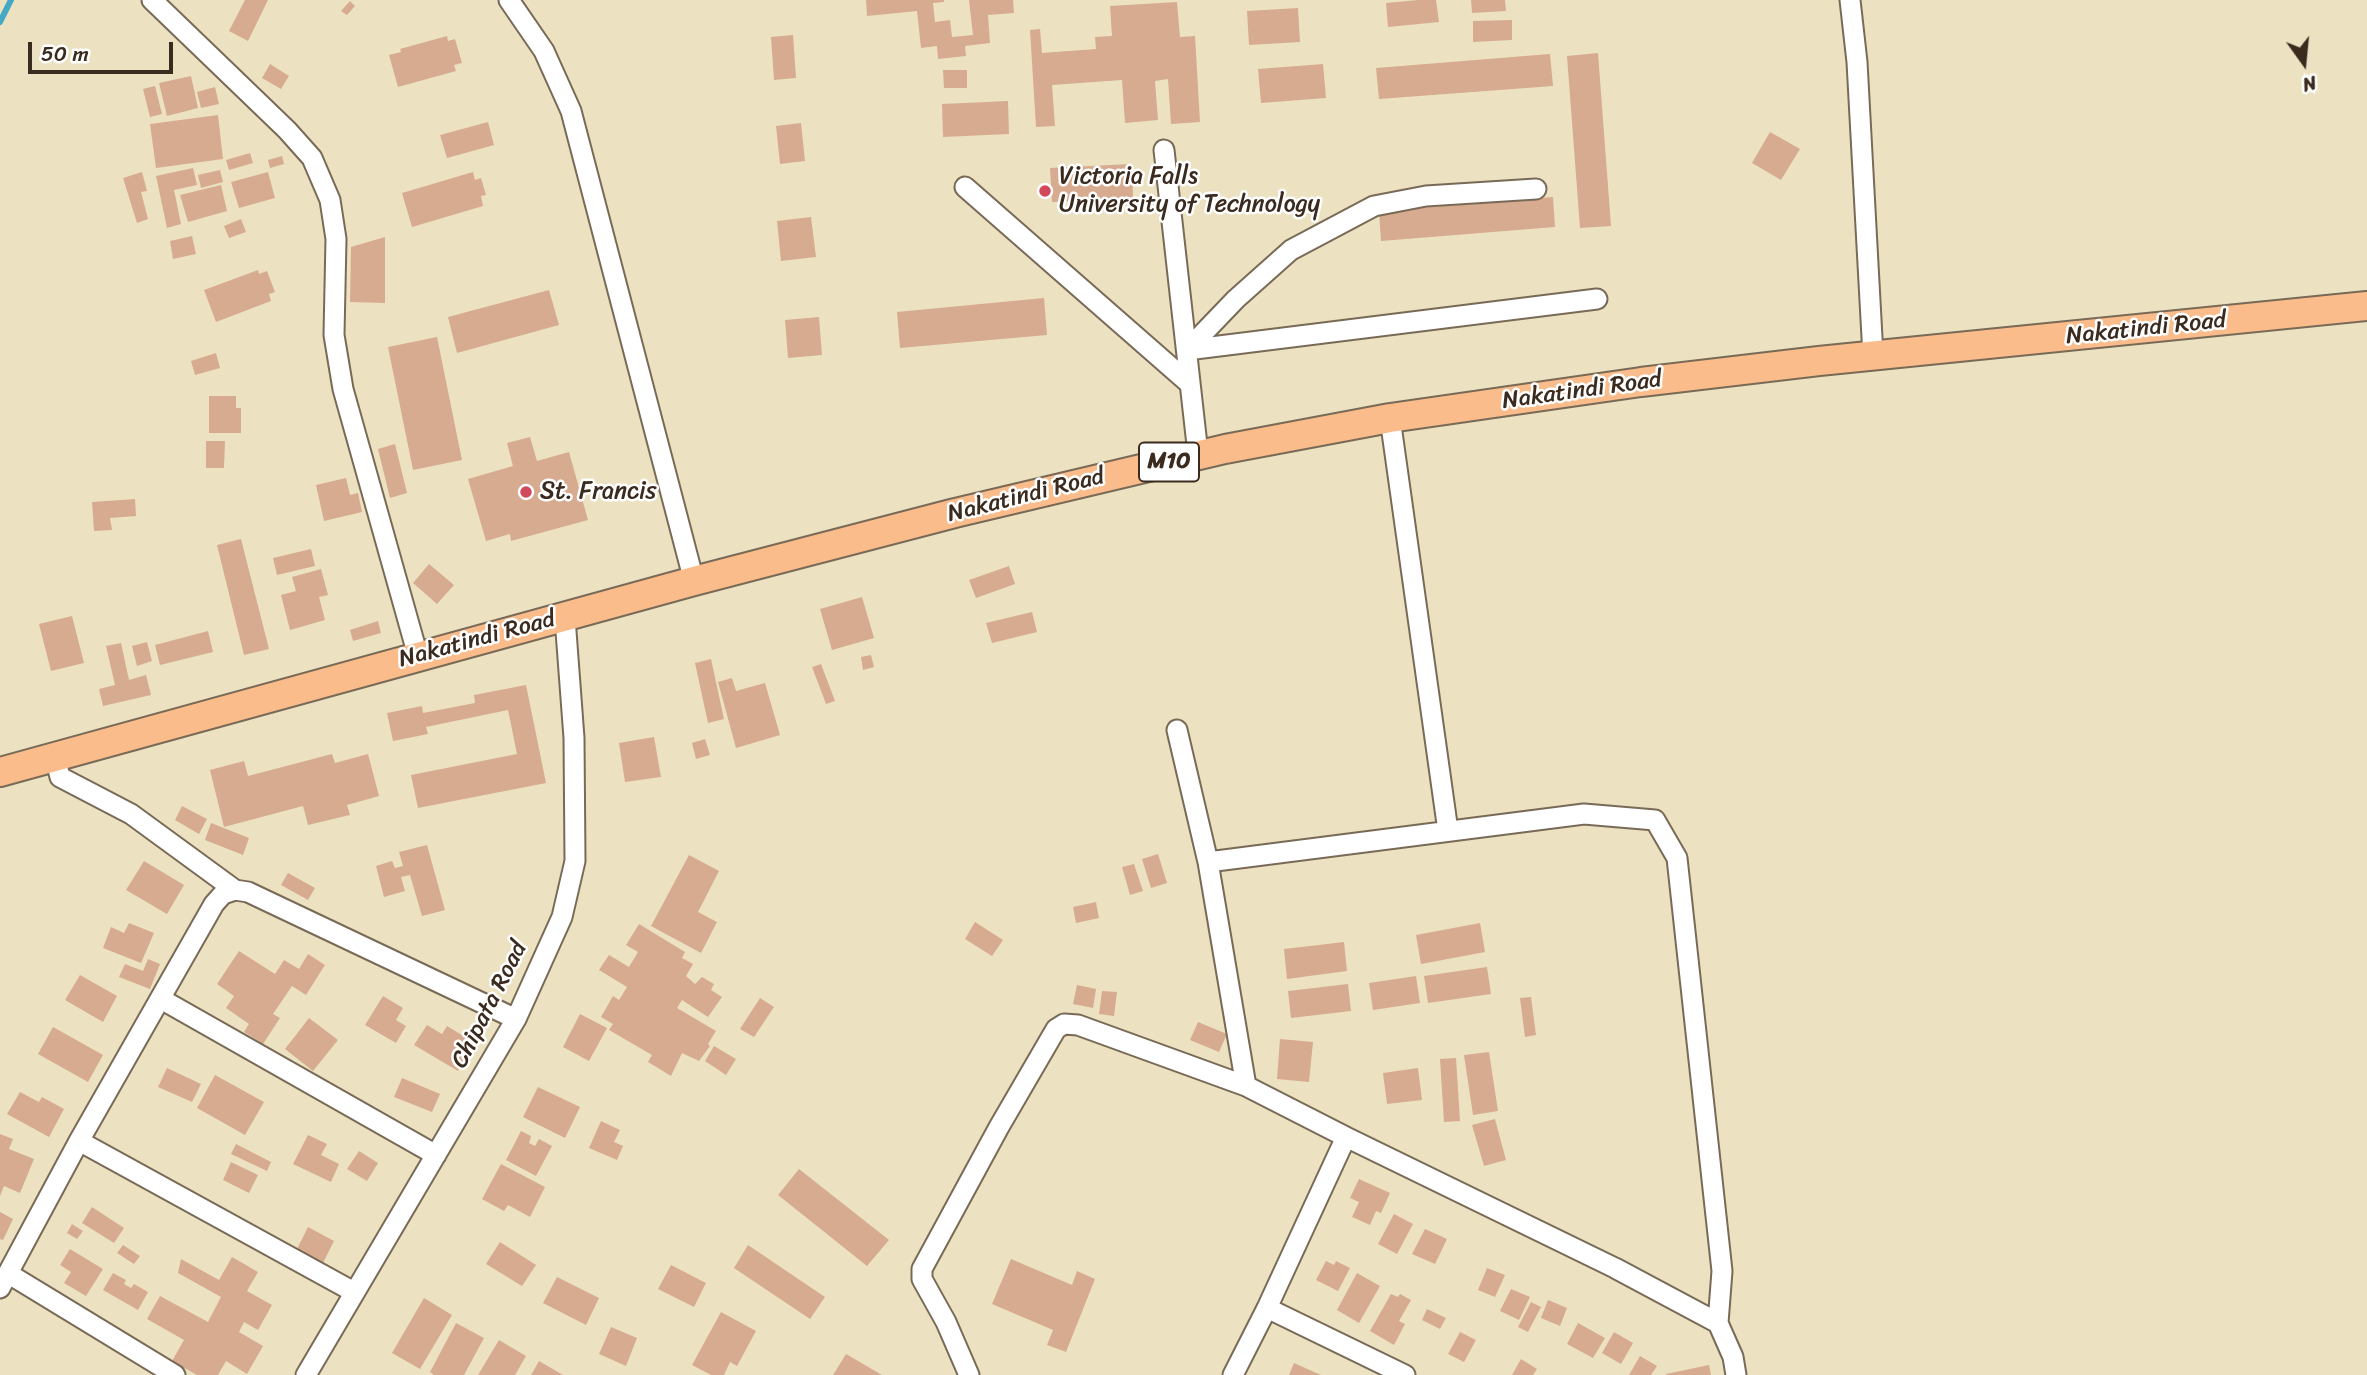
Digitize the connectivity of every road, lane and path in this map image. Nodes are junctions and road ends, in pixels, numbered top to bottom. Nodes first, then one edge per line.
1 (152, 0) edge
2 (509, 0) edge
3 (1850, 0) edge
4 (1164, 150) dead end
5 (965, 187) dead end
6 (1536, 189) dead end
7 (1597, 299) dead end
8 (2367, 306) edge
9 (1186, 350) junction
10 (1873, 356) junction
11 (1190, 384) junction
12 (1390, 418) junction
13 (1198, 454) junction
14 (694, 582) junction
15 (565, 618) junction
16 (418, 656) junction
17 (1177, 730) dead end
18 (55, 757) junction
19 (0, 772) edge
20 (1448, 831) junction
21 (1208, 862) junction
22 (235, 890) junction
23 (161, 999) junction
24 (516, 1019) junction
25 (1246, 1086) junction
26 (1346, 1136) junction
27 (79, 1141) junction
28 (436, 1154) junction
29 (5, 1281) edge
30 (354, 1292) junction
31 (1267, 1308) junction
32 (1718, 1323) junction
33 (175, 1375) edge
34 (306, 1375) edge
35 (969, 1375) edge
36 (1233, 1375) edge
37 (1405, 1375) edge
38 (1736, 1375) edge

1 - 16 street
2 - 14 street
3 - 10 street
4 - 9 street
5 - 11 street
6 - 9 street
7 - 9 street
8 - 10 highway, Nakatindi Road / M10
9 - 11 street
10 - 12 highway, Nakatindi Road / M10
11 - 13 street
12 - 13 highway, Nakatindi Road / M10
12 - 20 street
13 - 14 highway, Nakatindi Road / M10
14 - 15 highway, Nakatindi Road / M10
15 - 16 highway, Nakatindi Road / M10
15 - 24 street, Chipata Road
16 - 18 highway, Nakatindi Road / M10
17 - 21 street
18 - 19 highway, Nakatindi Road / M10
18 - 22 street
20 - 21 street
20 - 32 street
21 - 25 street
22 - 23 street
22 - 24 street
23 - 27 street
23 - 28 street
24 - 28 street, Chipata Road
25 - 26 street
25 - 35 street
26 - 31 street
26 - 32 street
27 - 29 street
27 - 30 street
28 - 30 street, Chipata Road
29 - 33 street
30 - 34 street, Chipata Road
31 - 36 street
31 - 37 street
32 - 38 street

